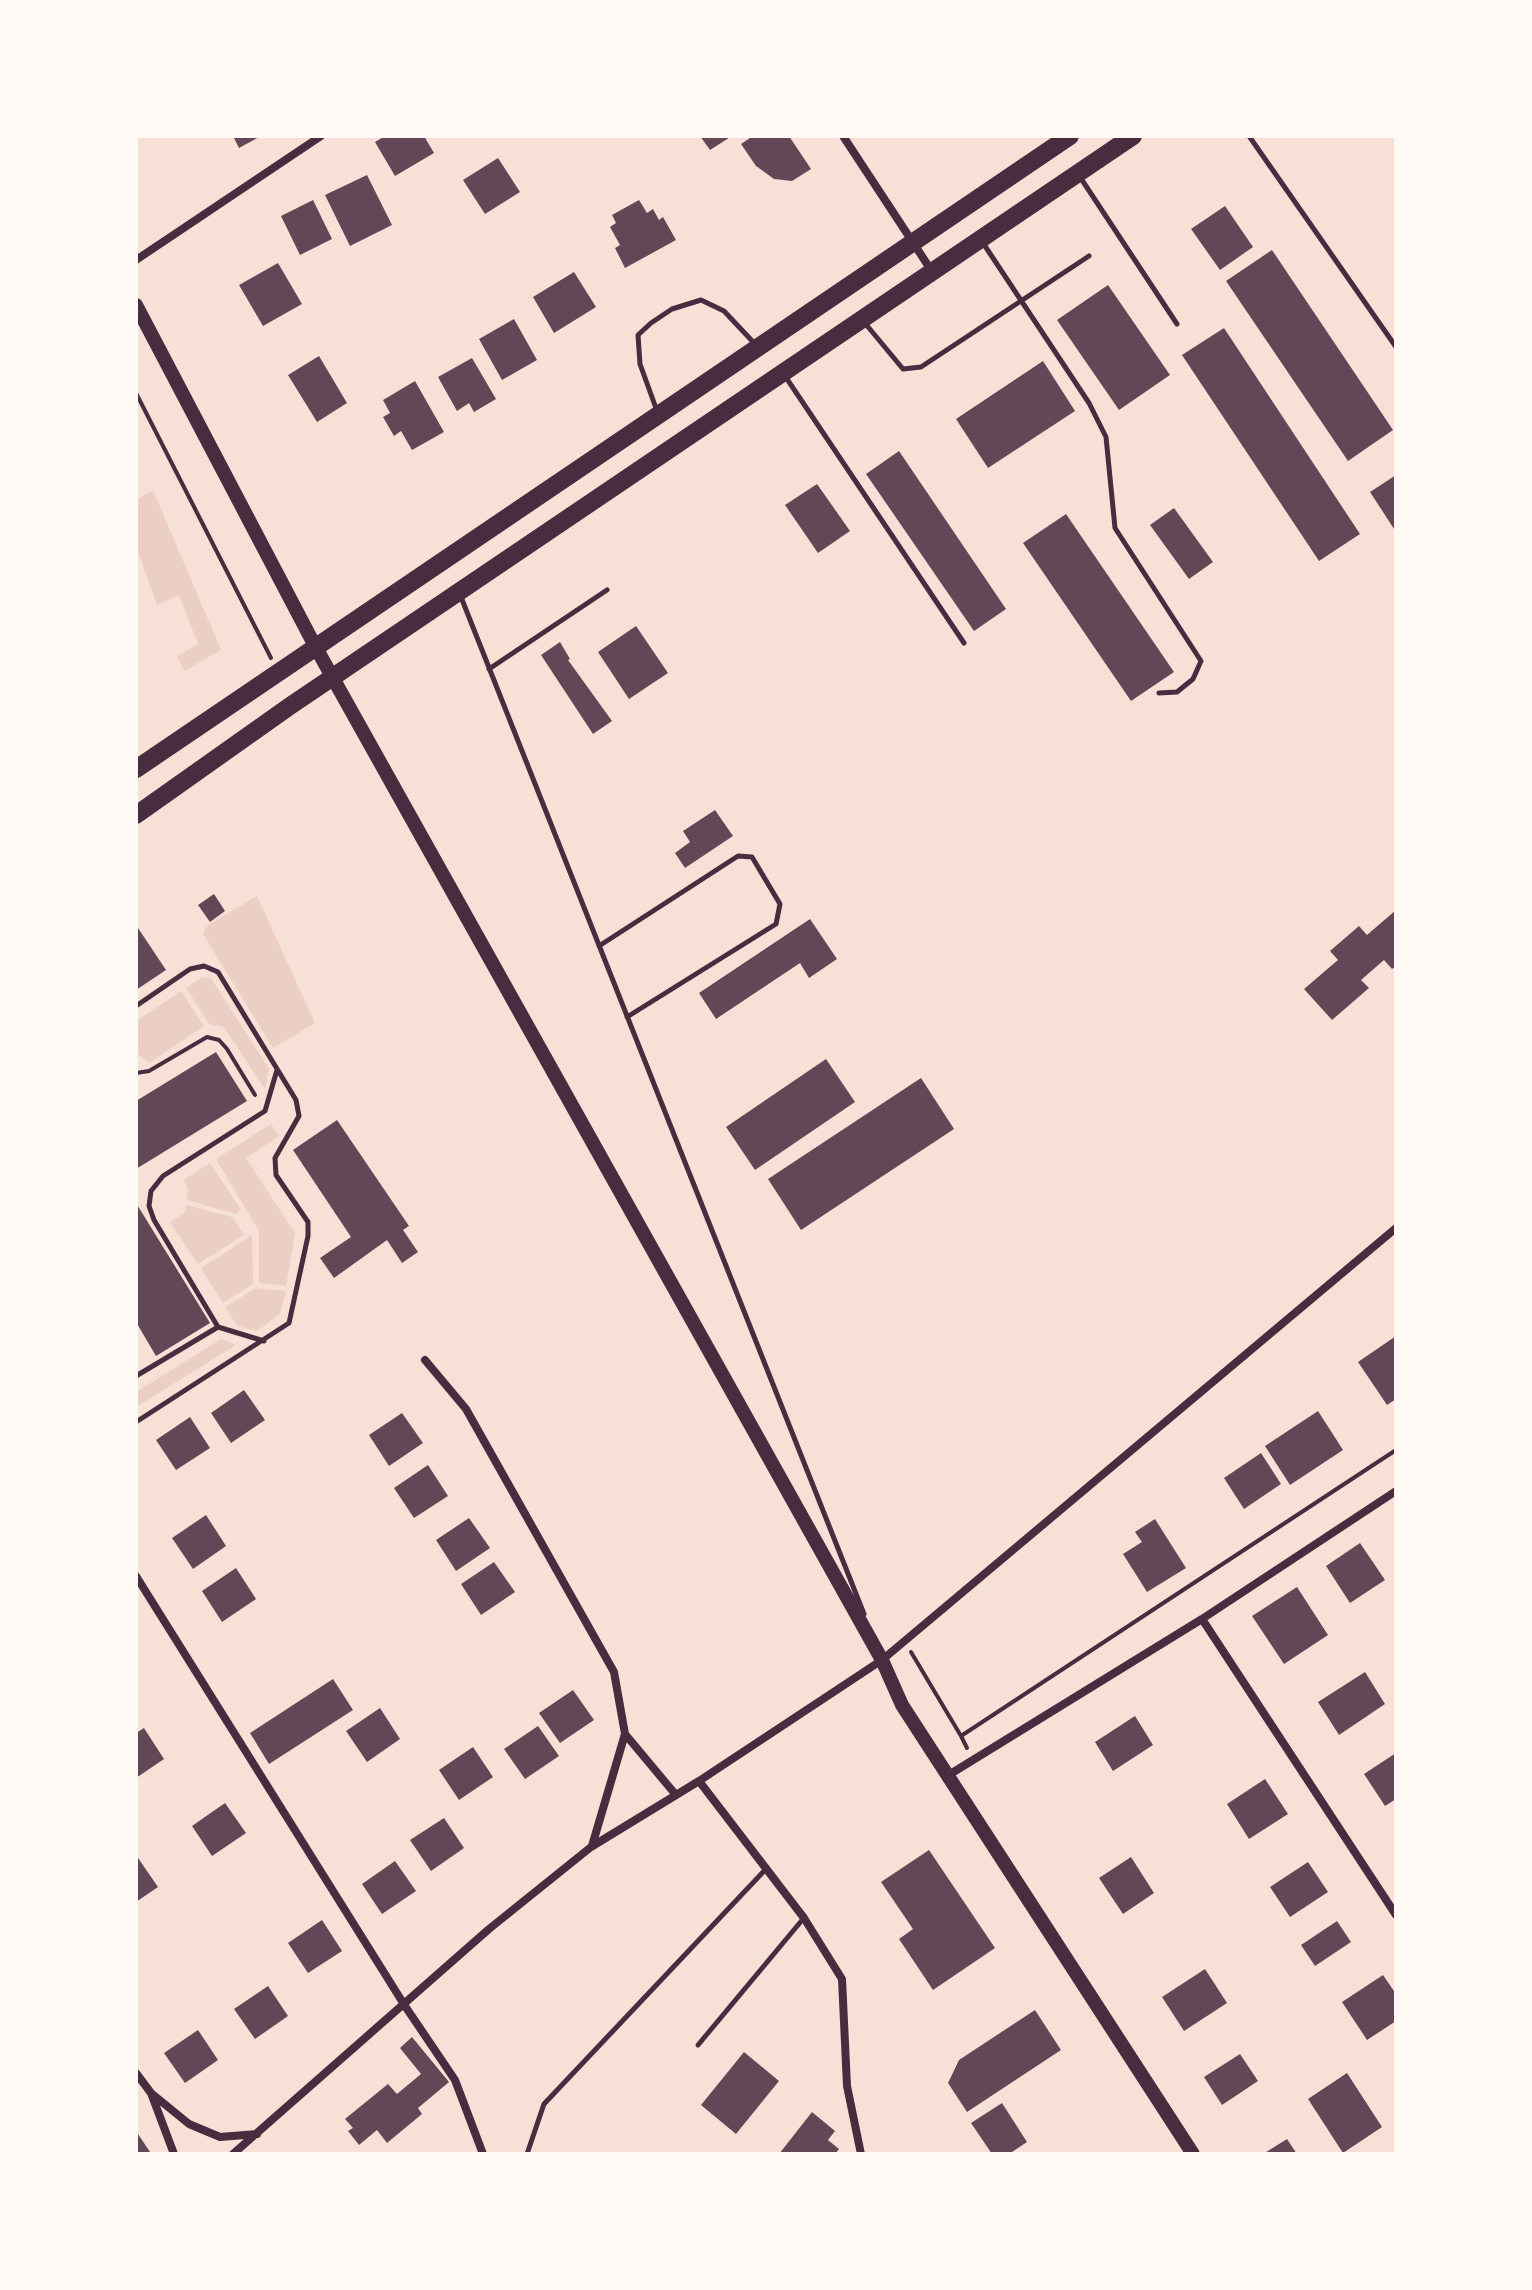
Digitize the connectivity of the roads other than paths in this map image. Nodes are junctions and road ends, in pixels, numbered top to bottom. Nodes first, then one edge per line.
1 (321, 136) edge
2 (843, 136) edge
3 (1070, 136) edge
4 (1133, 136) edge
5 (1249, 136) edge
6 (1077, 173) junction
7 (981, 239) junction
8 (913, 242) junction
9 (1089, 256) dead end
10 (136, 260) edge
11 (932, 271) junction
12 (1021, 301) junction
13 (136, 305) edge
14 (861, 318) junction
15 (1177, 324) dead end
16 (758, 347) junction
17 (1396, 347) edge
18 (782, 372) junction
19 (652, 419) junction
20 (665, 451) junction
21 (607, 590) dead end
22 (459, 593) junction
23 (964, 643) dead end
24 (315, 646) junction
25 (489, 669) junction
26 (334, 676) junction
27 (1159, 693) dead end
28 (136, 769) edge
29 (136, 815) edge
30 (599, 946) junction
31 (136, 1006) edge
32 (627, 1017) junction
33 (277, 1070) junction
34 (1396, 1228) edge
35 (218, 1327) junction
36 (265, 1341) junction
37 (425, 1360) dead end
38 (136, 1376) edge
39 (136, 1422) edge
40 (1396, 1491) edge
41 (136, 1576) edge
42 (1202, 1619) junction
43 (882, 1660) junction
44 (625, 1734) junction
45 (947, 1776) junction
46 (699, 1781) junction
47 (676, 1795) junction
48 (591, 1847) junction
49 (765, 1870) junction
50 (1396, 1915) edge
51 (804, 1918) junction
52 (405, 2006) junction
53 (698, 2045) dead end
54 (136, 2073) edge
55 (151, 2093) junction
56 (258, 2133) junction
57 (174, 2154) edge
58 (233, 2154) edge
59 (483, 2154) edge
60 (527, 2154) edge
61 (861, 2154) edge
62 (1193, 2154) edge

1 - 10 street
2 - 8 street
3 - 8 main road
4 - 6 main road
5 - 17 lane
6 - 7 main road
6 - 15 lane
7 - 11 main road
7 - 12 lane
8 - 11 street
8 - 16 main road
9 - 12 lane
11 - 14 main road
12 - 14 lane
12 - 27 lane
13 - 24 street
14 - 18 main road
16 - 19 main road
16 - 19 lane
18 - 20 main road
18 - 23 lane
19 - 20 main road
19 - 24 main road
20 - 22 main road
21 - 25 lane
22 - 25 lane
22 - 26 main road
24 - 26 street
24 - 28 main road
25 - 30 lane
26 - 29 main road
26 - 43 street
30 - 32 lane
30 - 32 lane
31 - 33 lane
32 - 43 lane
33 - 35 lane
33 - 36 lane
34 - 43 street
35 - 36 lane
35 - 38 lane
36 - 39 lane
37 - 44 street
40 - 42 street
41 - 52 street
42 - 45 street
42 - 50 street
43 - 45 street
43 - 46 street
44 - 47 street
44 - 48 street
45 - 62 street
46 - 47 street
46 - 49 street
47 - 48 street
48 - 52 street
49 - 51 street
49 - 60 lane
51 - 53 lane
51 - 61 street
52 - 56 street
52 - 59 street
54 - 55 street
55 - 56 street
55 - 57 street
56 - 58 street

